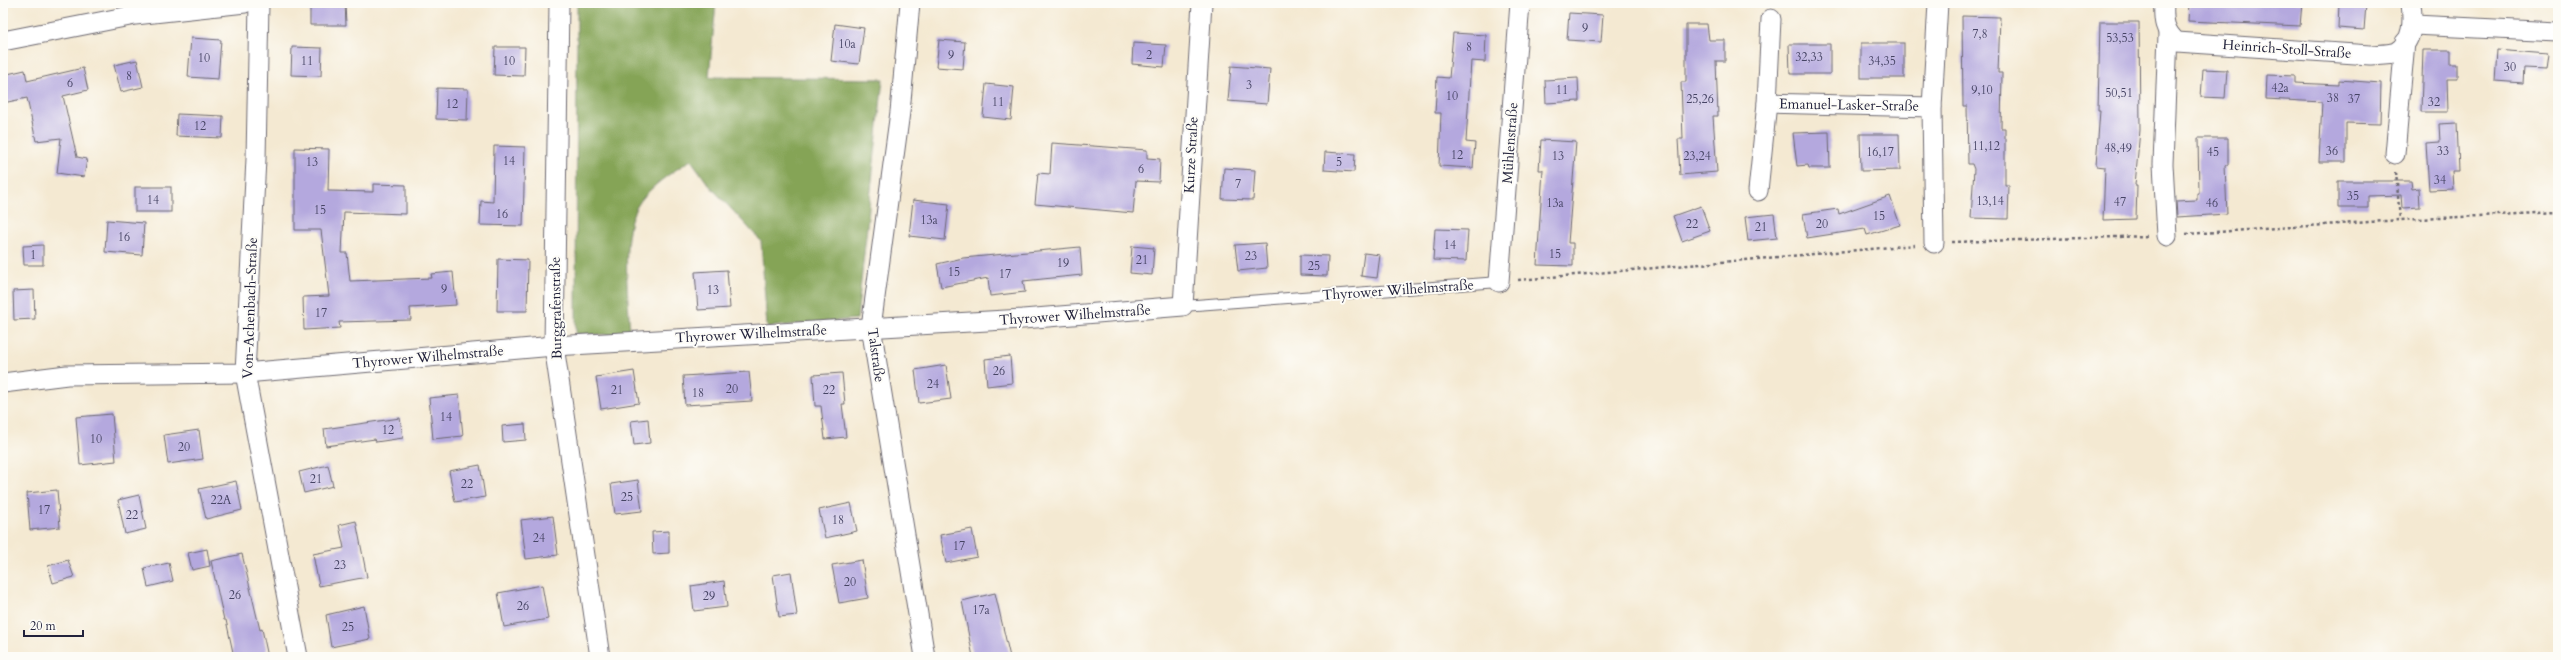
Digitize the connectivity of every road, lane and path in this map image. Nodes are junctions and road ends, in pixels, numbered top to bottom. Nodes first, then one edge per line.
1 (245, 3) edge
2 (259, 3) edge
3 (559, 3) edge
4 (910, 3) edge
5 (1202, 3) edge
6 (1520, 3) edge
7 (1938, 3) edge
8 (2164, 3) edge
9 (2410, 3) edge
10 (135, 9) edge
11 (1771, 18) dead end
12 (2414, 25) junction
13 (2558, 32) edge
14 (2168, 34) junction
15 (3, 41) edge
16 (2406, 42) junction
17 (1767, 103) junction
18 (1932, 106) junction
19 (2395, 154) joint
20 (1758, 191) dead end
21 (2558, 212) edge
22 (2400, 220) junction
23 (2167, 236) junction
24 (1934, 243) junction
25 (1499, 282) junction
26 (1183, 306) junction
27 (871, 327) junction
28 (554, 346) junction
29 (245, 373) junction
30 (3, 383) edge
31 (298, 657) edge
32 (600, 657) edge
33 (925, 657) edge

1 - 10 street
2 - 29 street, Von-Achenbach-Straße
3 - 28 street, Burggrafenstraße
4 - 27 street, Talstraße
5 - 26 street, Kurze Straße
6 - 25 street, Mühlenstraße
7 - 18 street, Emanuel-Lasker-Straße
8 - 14 street
9 - 12 street
10 - 15 street
11 - 17 street, Emanuel-Lasker-Straße
12 - 13 street
12 - 16 street
14 - 16 street, Heinrich-Stoll-Straße
14 - 23 street
16 - 19 street
17 - 18 street, Emanuel-Lasker-Straße
17 - 20 street, Emanuel-Lasker-Straße
18 - 24 street, Emanuel-Lasker-Straße
19 - 22 path
21 - 22 path
22 - 23 path
23 - 24 path
24 - 25 path
25 - 26 lane, Thyrower Wilhelmstraße
26 - 27 street, Thyrower Wilhelmstraße
27 - 28 street, Thyrower Wilhelmstraße
27 - 33 street, Talstraße
28 - 29 street, Thyrower Wilhelmstraße
28 - 32 street, Burggrafenstraße
29 - 30 street, Thyrower Wilhelmstraße
29 - 31 street, Von-Achenbach-Straße

